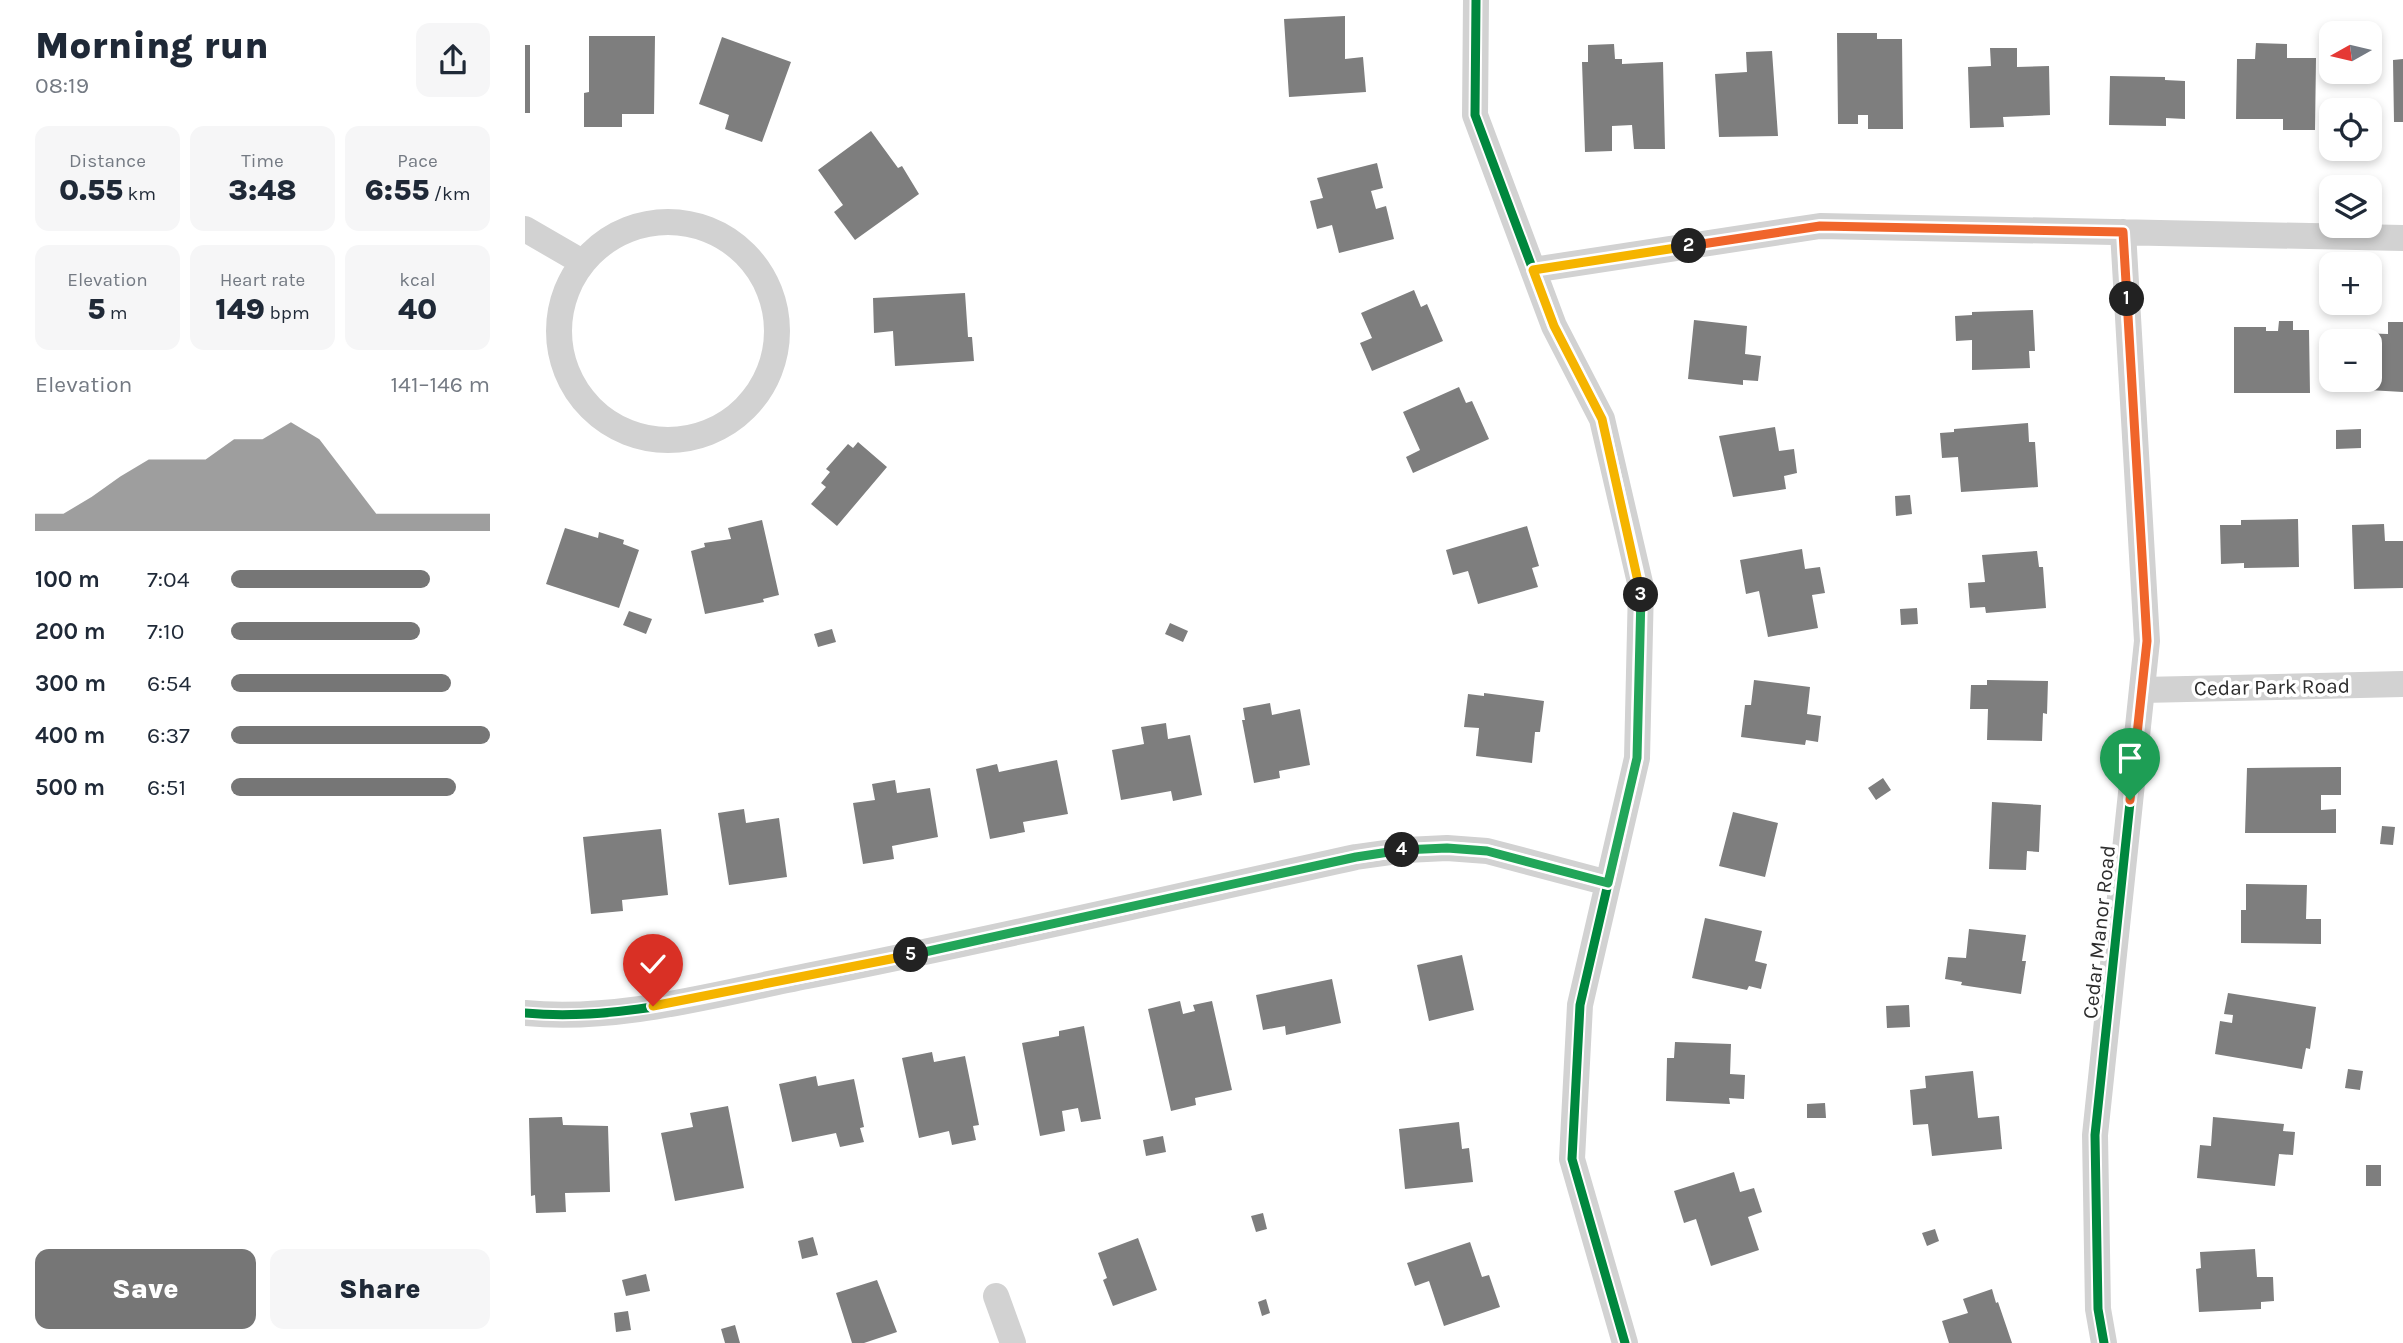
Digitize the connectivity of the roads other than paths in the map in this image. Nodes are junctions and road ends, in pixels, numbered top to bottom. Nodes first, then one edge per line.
1 (1476, 0) edge
2 (525, 229) edge
3 (2123, 232) junction
4 (2403, 238) edge
5 (582, 262) junction
6 (1533, 270) junction
7 (2403, 684) edge
8 (2142, 690) junction
9 (1608, 883) junction
10 (525, 1013) edge
11 (996, 1296) dead end
12 (1013, 1343) edge
13 (1625, 1343) edge
14 (2104, 1343) edge

1 - 6 street
2 - 5 street
3 - 4 street
3 - 6 street
3 - 8 street, Cedar Manor Road
5 - 5 street
6 - 9 street
7 - 8 street, Cedar Park Road
8 - 14 street, Cedar Manor Road
9 - 10 street
9 - 13 street
11 - 12 street

